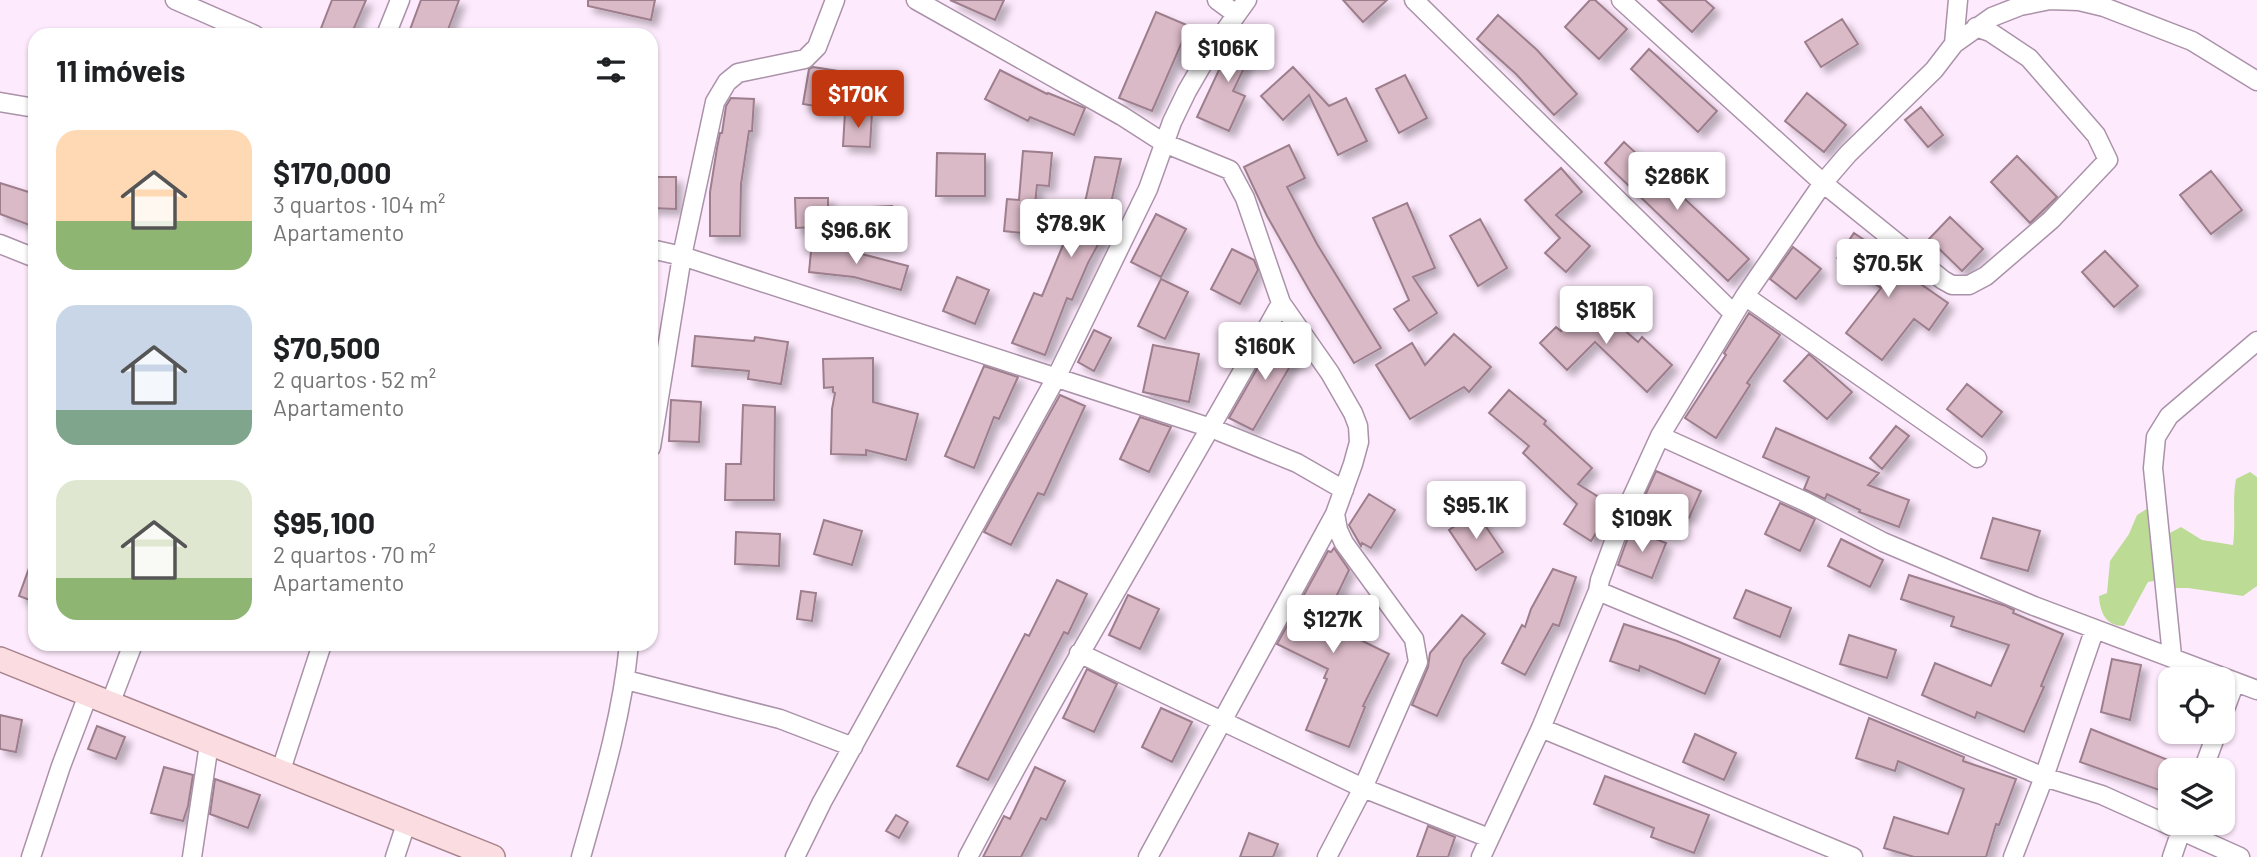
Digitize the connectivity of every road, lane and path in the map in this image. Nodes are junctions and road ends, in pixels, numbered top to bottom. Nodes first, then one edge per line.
1 (175, 0) edge
2 (401, 0) edge
3 (835, 0) edge
4 (916, 0) edge
5 (1217, 0) edge
6 (1414, 0) edge
7 (1621, 0) edge
8 (1958, 0) edge
9 (1241, 7) edge
10 (1976, 27) junction
11 (239, 28) edge
12 (389, 28) edge
13 (1954, 44) junction
14 (2257, 81) edge
15 (0, 102) edge
16 (28, 107) edge
17 (1164, 143) junction
18 (1822, 183) junction
19 (0, 244) edge
20 (658, 251) edge
21 (28, 255) edge
22 (682, 256) junction
23 (1745, 296) junction
24 (1281, 303) junction
25 (1734, 314) junction
26 (2257, 341) edge
27 (1056, 378) junction
28 (658, 404) edge
29 (1211, 428) junction
30 (1660, 436) junction
31 (1977, 458) dead end
32 (1344, 490) junction
33 (1335, 514) junction
34 (1598, 591) junction
35 (2094, 631) junction
36 (130, 651) edge
37 (320, 651) edge
38 (628, 651) edge
39 (1079, 653) junction
40 (2172, 656) junction
41 (0, 659) edge
42 (2199, 667) edge
43 (626, 680) junction
44 (2235, 682) edge
45 (2257, 690) edge
46 (88, 695) junction
47 (110, 704) junction
48 (1223, 721) junction
49 (1541, 728) junction
50 (209, 744) junction
51 (853, 747) junction
52 (280, 773) junction
53 (2044, 777) junction
54 (1363, 788) junction
55 (2158, 817) edge
56 (406, 824) junction
57 (2179, 835) edge
58 (2197, 835) edge
59 (1489, 838) junction
60 (31, 857) edge
61 (192, 857) edge
62 (396, 857) edge
63 (493, 857) edge
64 (581, 857) edge
65 (795, 857) edge
66 (968, 857) edge
67 (1148, 857) edge
68 (1327, 857) edge
69 (1481, 857) edge
70 (1853, 857) edge
71 (2013, 857) edge
72 (2172, 857) edge
73 (2240, 857) edge

1 - 11 street
2 - 12 street
3 - 22 street
4 - 17 street
5 - 9 street
6 - 25 street
7 - 18 street
8 - 13 street
9 - 17 street
10 - 13 street
10 - 14 street
10 - 18 street
13 - 18 street
15 - 16 street
17 - 24 street
17 - 27 street
18 - 23 street
19 - 21 street
20 - 22 street
22 - 27 street
22 - 28 street
23 - 25 street
23 - 31 street
24 - 29 street
24 - 32 street
25 - 30 street
26 - 40 street
27 - 29 street
27 - 51 street
29 - 32 street
29 - 39 street
30 - 34 street
30 - 35 street
32 - 33 street
33 - 48 street
33 - 54 street
34 - 49 street
34 - 53 street
35 - 40 street
35 - 53 street
36 - 47 street
37 - 52 street
38 - 43 street
39 - 48 street
39 - 66 street
40 - 42 street
41 - 46 main road
43 - 51 street
43 - 64 street
44 - 45 street
46 - 47 main road
46 - 60 street
47 - 50 main road
48 - 54 street
48 - 67 street
49 - 59 street
49 - 70 street
50 - 52 main road
50 - 61 street
51 - 65 street
52 - 56 main road
53 - 55 street
53 - 71 street
54 - 59 street
54 - 68 street
56 - 62 street
56 - 63 main road
57 - 72 street
58 - 73 street
59 - 69 street

